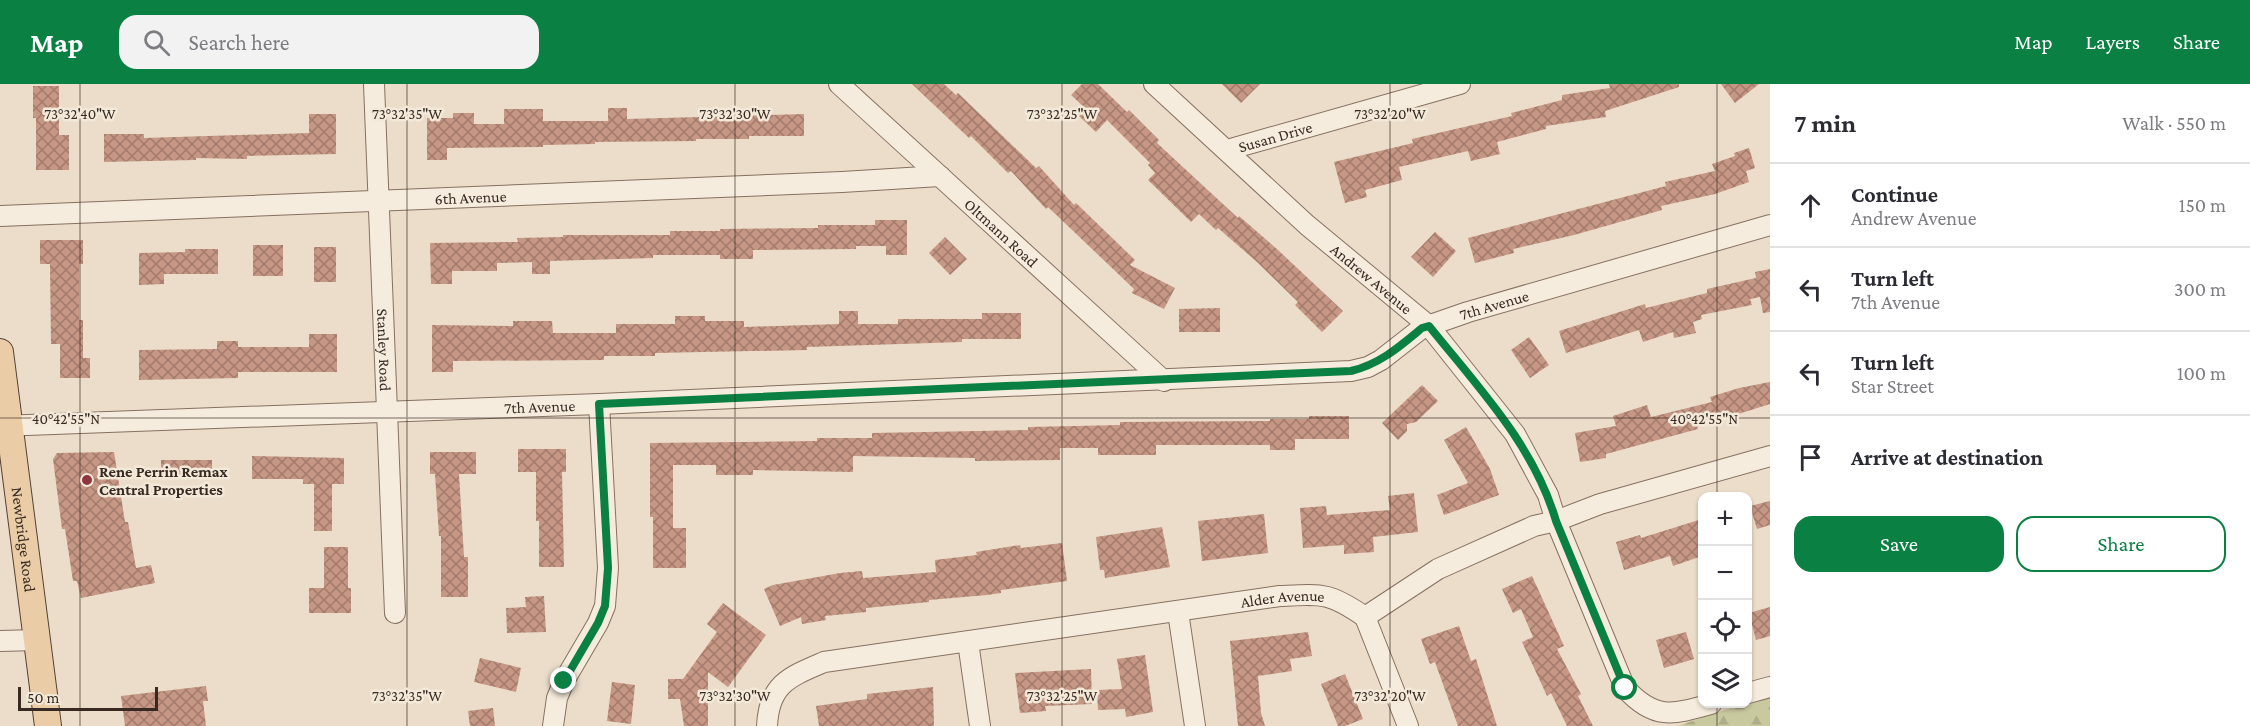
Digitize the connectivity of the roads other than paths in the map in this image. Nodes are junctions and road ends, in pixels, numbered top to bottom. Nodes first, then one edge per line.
1 (374, 84) edge
2 (839, 84) edge
3 (1155, 84) edge
4 (1460, 84) edge
5 (1227, 150) junction
6 (940, 176) junction
7 (379, 200) junction
8 (0, 216) edge
9 (1770, 225) edge
10 (1429, 326) junction
11 (0, 352) edge
12 (1164, 381) junction
13 (599, 404) junction
14 (388, 412) junction
15 (5, 426) edge
16 (1770, 456) edge
17 (1556, 521) junction
18 (1178, 612) junction
19 (395, 613) dead end
20 (1365, 617) junction
21 (37, 640) junction
22 (0, 641) edge
23 (968, 642) junction
24 (1770, 687) edge
25 (1752, 692) edge
26 (1698, 707) edge
27 (48, 726) edge
28 (553, 726) edge
29 (767, 726) edge
30 (980, 726) edge
31 (1195, 726) edge
32 (1408, 726) edge

1 - 7 street, Stanley Road
2 - 6 street, Oltmann Road
3 - 5 street, Andrew Avenue
4 - 5 street, Susan Drive
5 - 10 street, Andrew Avenue
6 - 7 street, 6th Avenue
6 - 12 street, Oltmann Road
7 - 8 street, 6th Avenue
7 - 14 street, Stanley Road
9 - 10 street, 7th Avenue
10 - 12 street, 7th Avenue
10 - 17 street, Andrew Avenue
11 - 15 main road, Newbridge Road
12 - 13 street, 7th Avenue
13 - 14 street, 7th Avenue
13 - 28 street
14 - 15 street, 7th Avenue
14 - 19 street, Stanley Road
15 - 21 main road, Newbridge Road
16 - 17 street
17 - 20 street
17 - 26 street, Andrew Avenue
18 - 20 street, Alder Avenue
18 - 23 street, Alder Avenue
18 - 31 street
20 - 32 street
21 - 22 street
21 - 27 main road, Newbridge Road
23 - 29 street, Alder Avenue
23 - 30 street
24 - 25 street

